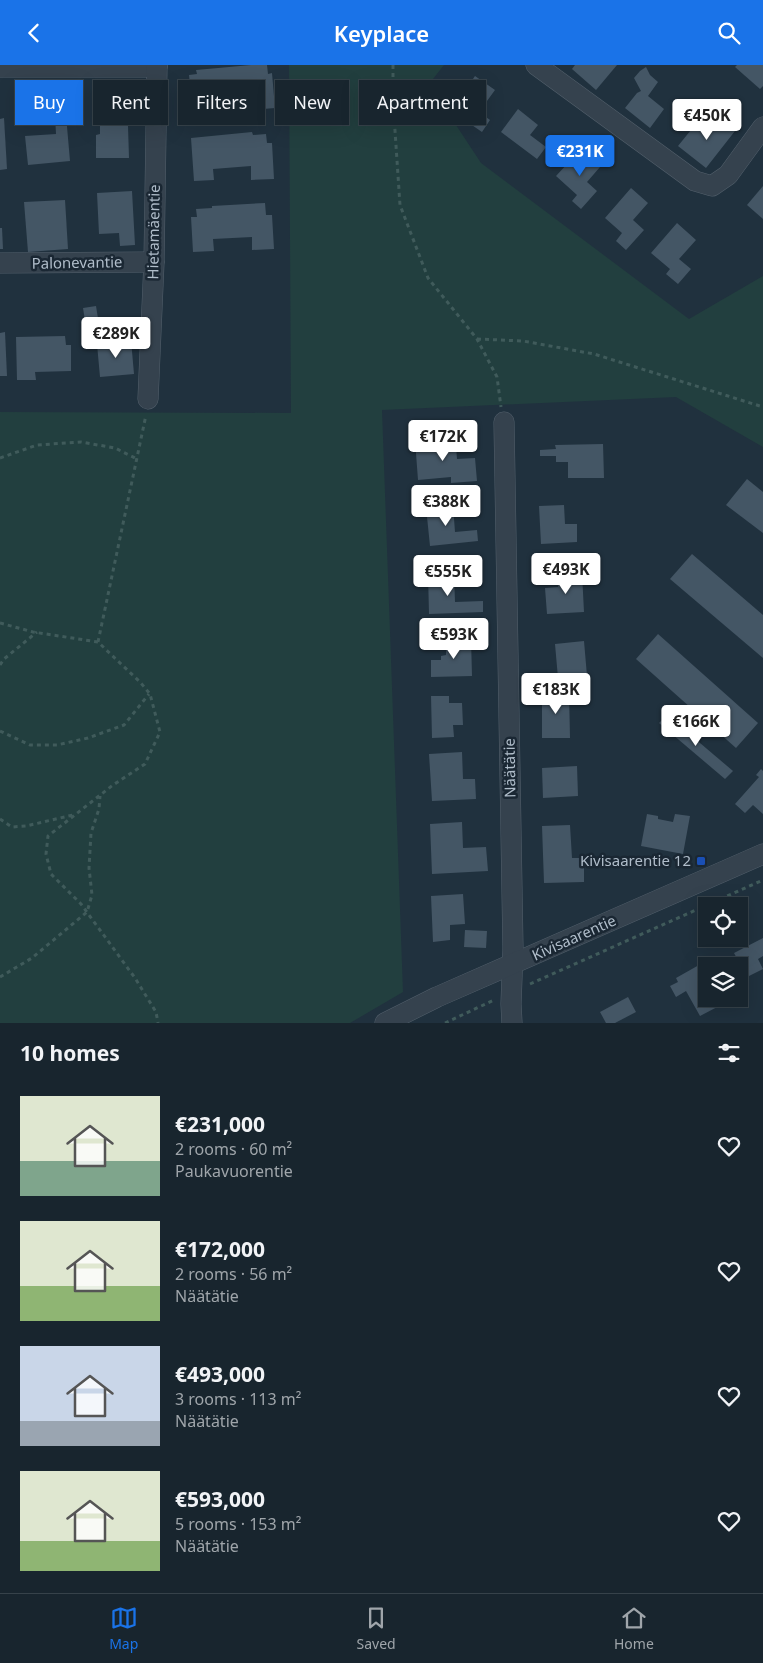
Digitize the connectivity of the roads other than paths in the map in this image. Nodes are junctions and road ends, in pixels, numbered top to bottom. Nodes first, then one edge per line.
1 (536, 65) edge
2 (157, 66) edge
3 (0, 67) edge
4 (763, 127) edge
5 (154, 262) junction
6 (0, 263) edge
7 (148, 399) road end
8 (504, 422) road end
9 (763, 854) edge
10 (513, 964) junction
11 (385, 1023) edge
12 (512, 1023) edge

1 - 4 street
2 - 3 street
2 - 5 street, Hietamäentie
5 - 6 street, Palonevantie
5 - 7 street, Hietamäentie
8 - 10 street, Näätätie
9 - 10 street, Kivisaarentie
10 - 11 street, Kivisaarentie
10 - 12 street, Näätätie

